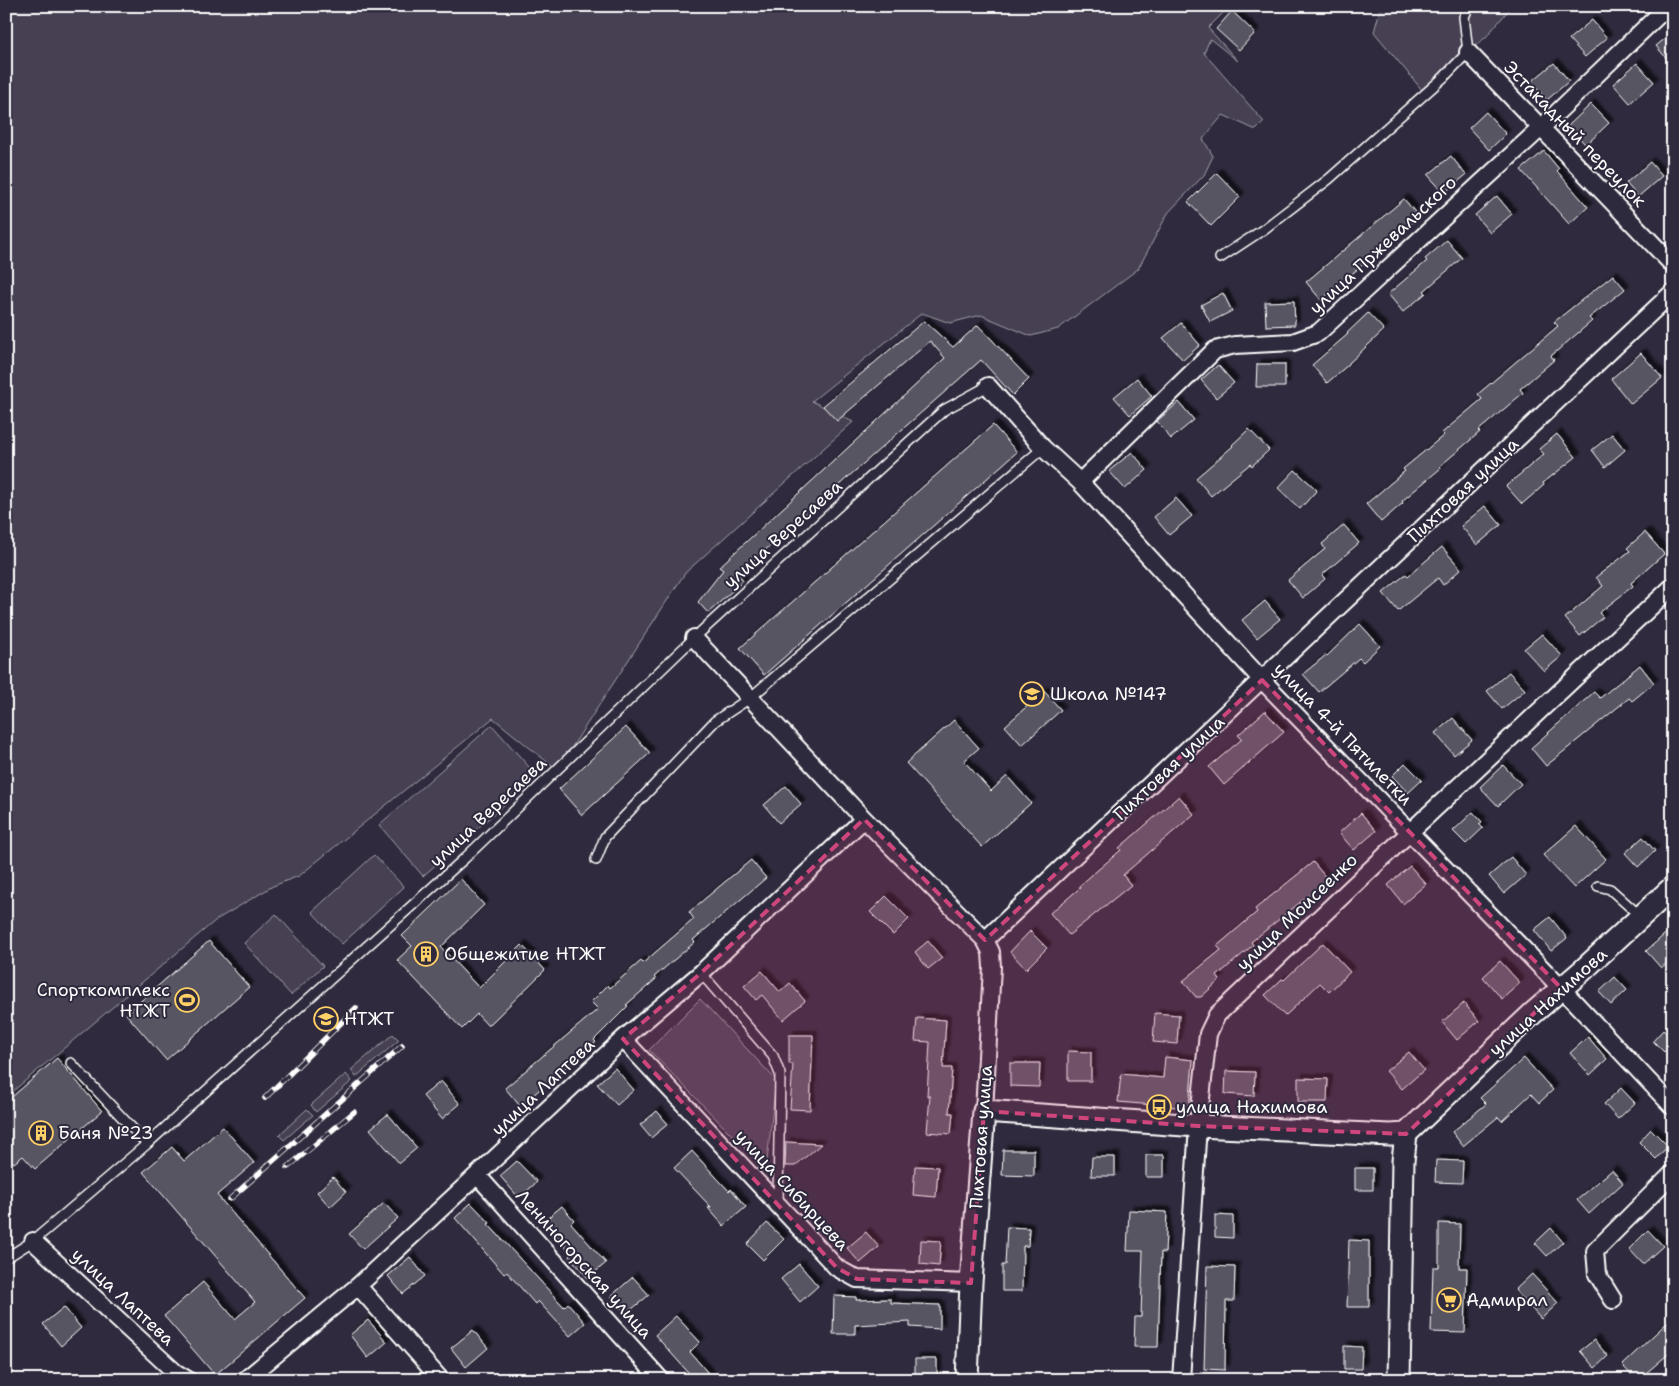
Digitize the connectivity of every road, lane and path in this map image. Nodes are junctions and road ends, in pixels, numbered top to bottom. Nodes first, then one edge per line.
1 (1469, 6) edge
2 (1668, 6) edge
3 (1468, 52) junction
4 (1542, 127) junction
5 (1220, 258) dead end
6 (1673, 265) edge
7 (1673, 292) edge
8 (988, 386) joint
9 (1043, 448) junction
10 (1080, 482) junction
11 (1673, 586) edge
12 (694, 638) junction
13 (1262, 680) junction
14 (750, 698) junction
15 (864, 819) junction
16 (1410, 832) junction
17 (596, 860) dead end
18 (1598, 886) dead end
19 (1673, 887) edge
20 (1641, 916) junction
21 (985, 940) junction
22 (701, 973) junction
23 (1561, 988) junction
24 (623, 1039) junction
25 (72, 1063) dead end
26 (1673, 1107) edge
27 (984, 1111) junction
28 (1198, 1126) junction
29 (1406, 1134) junction
30 (146, 1144) junction
31 (1673, 1173) edge
32 (477, 1175) junction
33 (778, 1203) junction
34 (33, 1241) junction
35 (6, 1258) edge
36 (971, 1284) junction
37 (358, 1286) junction
38 (1613, 1300) dead end
39 (188, 1380) edge
40 (245, 1380) edge
41 (441, 1380) edge
42 (662, 1380) edge
43 (967, 1380) edge
44 (1181, 1380) edge
45 (1399, 1380) edge

1 - 3 lane
2 - 4 street, улица Пржевальского
3 - 4 street, Эстакадный переулок
3 - 5 lane
4 - 6 street, Эстакадный переулок
4 - 10 street, улица Пржевальского
7 - 13 street, Пихтовая улица
8 - 9 street, улица 4-й Пятилетки
8 - 12 lane, улица Вересаева
9 - 10 street, улица 4-й Пятилетки
9 - 14 lane
10 - 13 street, улица 4-й Пятилетки
11 - 16 street, улица Моисеенко
12 - 14 street
12 - 30 lane, улица Вересаева
13 - 16 street, улица 4-й Пятилетки
13 - 21 street, Пихтовая улица
14 - 15 street
14 - 17 lane
15 - 21 street
15 - 22 street, улица Лаптева
16 - 23 street, улица 4-й Пятилетки
16 - 28 street, улица Моисеенко
18 - 20 lane
19 - 20 street, улица Нахимова
20 - 23 street, улица Нахимова
21 - 27 street, Пихтовая улица
22 - 24 street, улица Лаптева
22 - 33 lane
23 - 26 street, улица 4-й Пятилетки
23 - 29 street, улица Нахимова
24 - 32 street, улица Лаптева
24 - 33 street, улица Сибирцева
25 - 30 lane
27 - 28 street
27 - 36 street, Пихтовая улица
28 - 29 street
28 - 44 street, улица Моисеенко
29 - 45 street
30 - 34 lane, улица Вересаева
31 - 38 street
32 - 37 street, улица Лаптева
32 - 42 street, Лениногорская улица
33 - 36 street, улица Сибирцева
34 - 35 lane, улица Вересаева
34 - 39 street, улица Лаптева
36 - 43 street, Пихтовая улица
37 - 40 street, улица Лаптева
37 - 41 street

